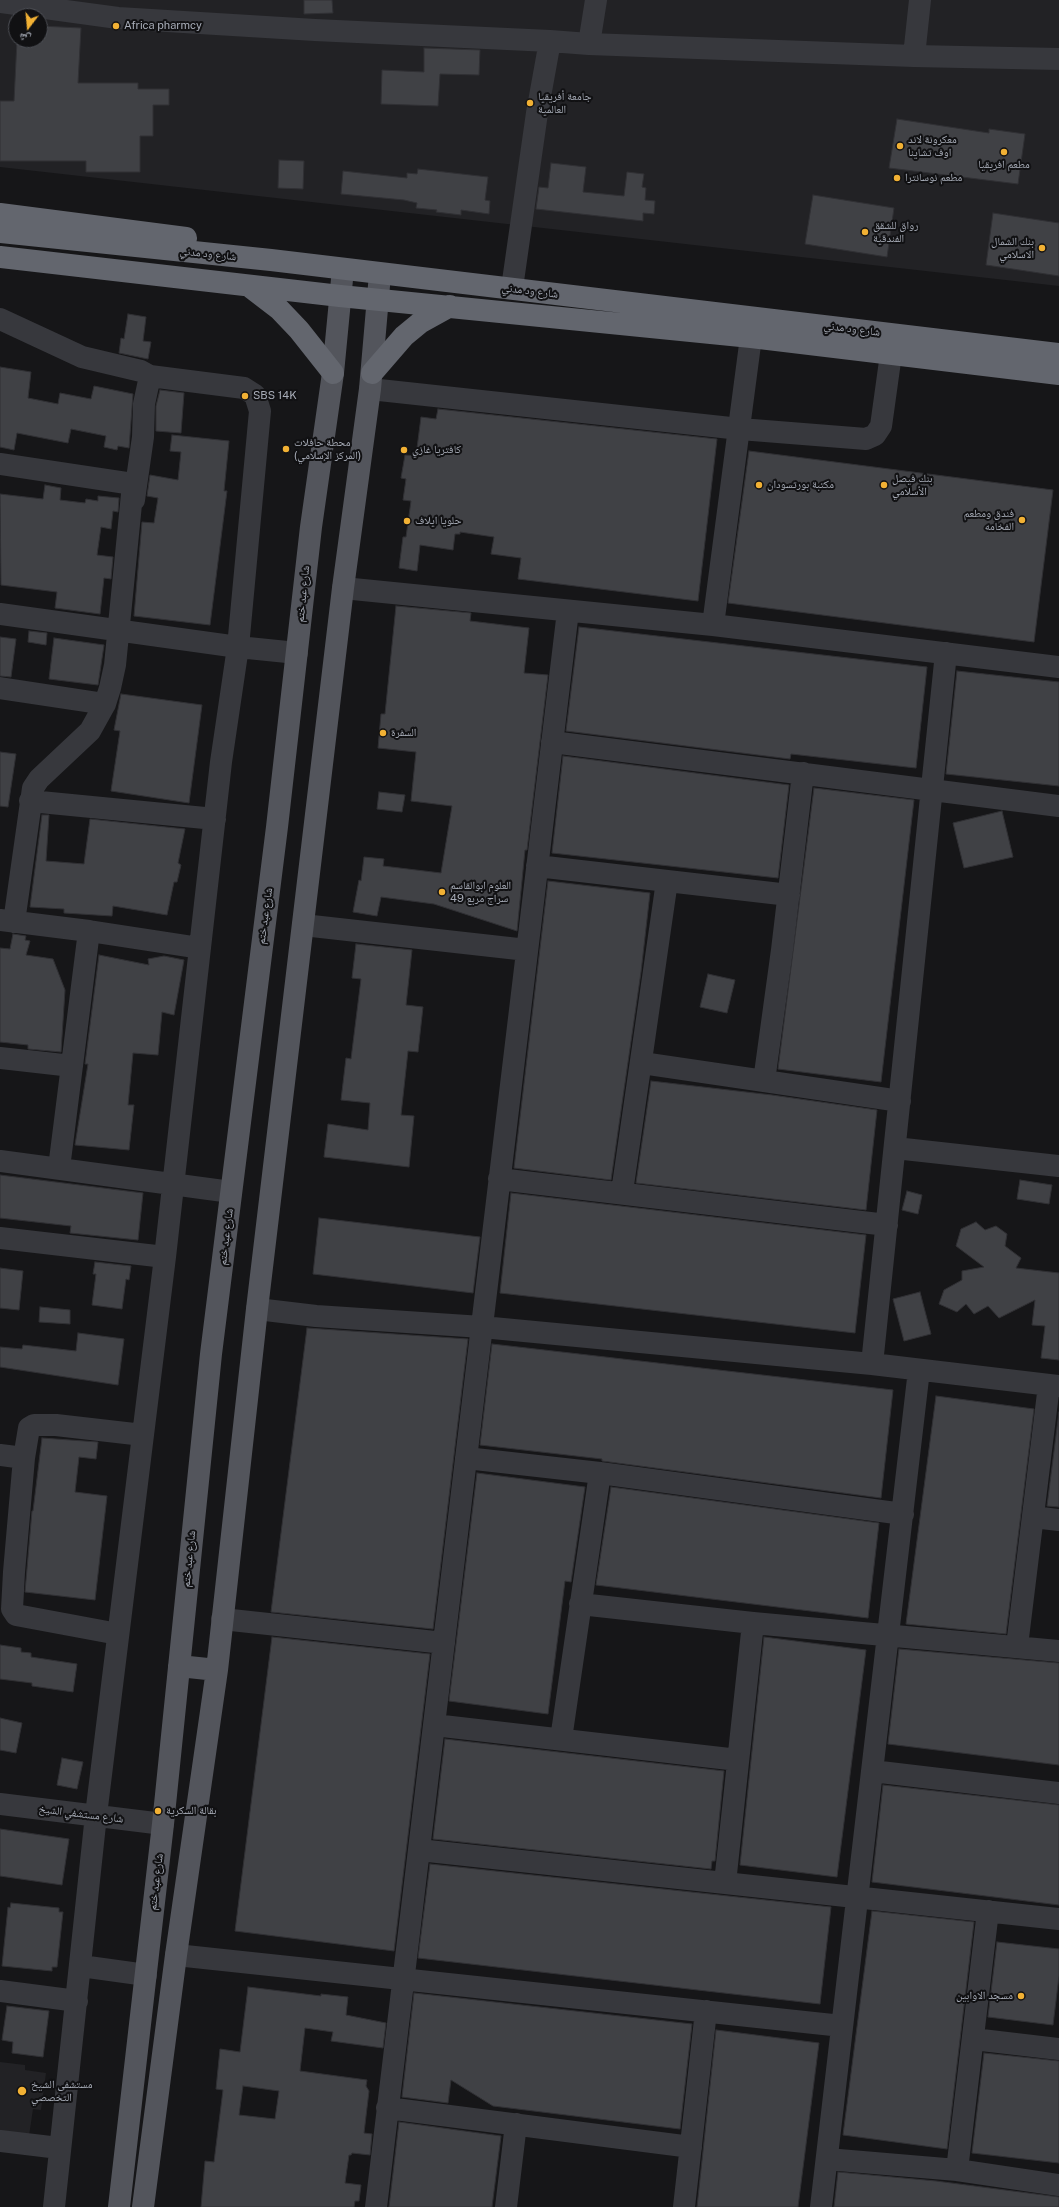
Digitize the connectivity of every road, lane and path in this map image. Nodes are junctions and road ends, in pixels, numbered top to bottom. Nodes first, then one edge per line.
1 (596, 0) edge
2 (920, 0) edge
3 (0, 2) edge
4 (550, 41) junction
5 (589, 44) junction
6 (914, 56) junction
7 (1059, 59) edge
8 (0, 214) edge
9 (0, 232) edge
10 (0, 257) edge
11 (271, 260) junction
12 (343, 269) junction
13 (380, 274) junction
14 (249, 286) junction
15 (512, 288) junction
16 (340, 296) junction
17 (378, 299) junction
18 (450, 306) junction
19 (0, 319) edge
20 (752, 337) junction
21 (891, 354) junction
22 (1059, 354) edge
23 (333, 373) junction
24 (1059, 374) edge
25 (150, 376) junction
26 (371, 381) junction
27 (740, 429) junction
28 (0, 464) edge
29 (128, 536) junction
30 (343, 588) junction
31 (568, 611) junction
32 (0, 614) edge
33 (713, 626) junction
34 (118, 631) junction
35 (238, 647) junction
36 (297, 653) junction
37 (946, 653) junction
38 (1059, 666) edge
39 (0, 688) edge
40 (106, 704) junction
41 (552, 742) junction
42 (803, 773) junction
43 (932, 789) junction
44 (30, 801) junction
45 (1059, 806) edge
46 (215, 819) junction
47 (537, 866) junction
48 (667, 881) junction
49 (789, 895) junction
50 (7, 921) edge
51 (304, 925) junction
52 (89, 931) junction
53 (200, 948) junction
54 (527, 950) junction
55 (0, 1058) edge
56 (642, 1063) junction
57 (72, 1066) junction
58 (764, 1081) junction
59 (900, 1101) junction
60 (895, 1148) junction
61 (0, 1161) edge
62 (1059, 1166) edge
63 (59, 1168) junction
64 (499, 1179) junction
65 (173, 1184) junction
66 (231, 1192) junction
67 (622, 1192) junction
68 (887, 1225) junction
69 (0, 1238) edge
70 (165, 1257) junction
71 (256, 1309) junction
72 (482, 1327) junction
73 (872, 1364) junction
74 (919, 1370) junction
75 (1054, 1385) edge
76 (143, 1435) junction
77 (0, 1455) edge
78 (24, 1458) junction
79 (466, 1458) junction
80 (600, 1473) junction
81 (903, 1514) junction
82 (1033, 1517) junction
83 (1059, 1520) edge
84 (7, 1571) edge
85 (580, 1604) junction
86 (222, 1619) junction
87 (753, 1622) junction
88 (118, 1634) junction
89 (888, 1635) junction
90 (444, 1642) junction
91 (1017, 1646) junction
92 (1059, 1651) edge
93 (179, 1666) junction
94 (217, 1670) junction
95 (434, 1725) junction
96 (561, 1739) junction
97 (738, 1760) junction
98 (872, 1771) junction
99 (1059, 1793) edge
100 (0, 1804) edge
101 (96, 1815) junction
102 (163, 1824) junction
103 (419, 1850) junction
104 (725, 1883) junction
105 (858, 1897) junction
106 (988, 1911) junction
107 (1059, 1919) edge
108 (176, 1955) junction
109 (81, 1966) junction
110 (146, 1975) junction
111 (403, 1980) junction
112 (0, 1991) edge
113 (77, 2001) junction
114 (706, 2012) junction
115 (842, 2026) junction
116 (973, 2039) junction
117 (1059, 2049) edge
118 (388, 2108) junction
119 (516, 2124) junction
120 (0, 2141) edge
121 (691, 2147) junction
122 (59, 2148) junction
123 (827, 2159) junction
124 (958, 2170) junction
125 (1059, 2185) edge
126 (54, 2207) edge
127 (119, 2207) edge
128 (143, 2207) edge
129 (376, 2207) edge
130 (506, 2207) edge
131 (684, 2207) edge
132 (821, 2207) edge

1 - 5 street
2 - 6 street
3 - 4 street
4 - 5 street
4 - 15 street
5 - 6 street
6 - 7 street
8 - 11 highway
9 - 11 highway, شارع ود مدني
10 - 14 highway, شارع ود مدني
11 - 12 highway, شارع ود مدني
12 - 13 highway, شارع ود مدني
12 - 16 main road, شارع عبد ختم
13 - 15 highway, شارع ود مدني
13 - 17 main road
14 - 16 highway, شارع ود مدني
14 - 23 highway
15 - 22 highway, شارع ود مدني
16 - 17 highway, شارع ود مدني
16 - 23 main road, شارع عبد ختم
17 - 18 highway, شارع ود مدني
17 - 26 main road
18 - 20 highway, شارع ود مدني
18 - 26 highway
19 - 25 street
20 - 21 highway, شارع ود مدني
20 - 27 street
21 - 24 highway, شارع ود مدني
21 - 27 street
23 - 36 main road, شارع عبد ختم
25 - 29 street
25 - 35 street
26 - 27 street
26 - 30 main road
27 - 33 street
28 - 29 street
29 - 34 street
30 - 31 street
30 - 51 main road
31 - 33 street
31 - 41 street
32 - 34 street
33 - 37 street
34 - 35 street
34 - 40 street
35 - 36 street
35 - 46 street
36 - 66 main road, شارع عبد ختم
37 - 38 street
37 - 43 street
39 - 40 street
40 - 44 street
41 - 42 street
41 - 47 street
42 - 43 street
42 - 49 street
43 - 45 street
43 - 59 street
44 - 46 street
44 - 50 street
46 - 53 street
47 - 48 street
47 - 54 street
48 - 49 street
48 - 56 street
49 - 58 street
50 - 52 street
51 - 54 street
51 - 71 main road
52 - 53 street
52 - 57 street
53 - 65 street
54 - 64 street
55 - 57 street
56 - 58 street
56 - 67 street
57 - 63 street
58 - 59 street
59 - 60 street
60 - 62 street
60 - 68 street
61 - 63 street
63 - 65 street
64 - 67 street
64 - 72 street
65 - 66 street
65 - 70 street
66 - 93 main road, شارع عبد ختم
67 - 68 street
68 - 73 street
69 - 70 street
70 - 76 street
71 - 72 street
71 - 86 main road
72 - 73 street
72 - 79 street
73 - 74 street
74 - 75 street
74 - 81 street
75 - 82 street
76 - 78 street
76 - 88 street
77 - 78 street
78 - 84 street
79 - 80 street
79 - 90 street
80 - 81 street
80 - 85 street
81 - 89 street
82 - 83 street
82 - 91 street
84 - 88 street
85 - 87 street
85 - 96 street
86 - 90 street
86 - 94 main road
87 - 89 street
87 - 97 street
88 - 101 street
89 - 91 street
89 - 98 street
90 - 95 street
91 - 92 street
93 - 94 main road
93 - 102 main road, شارع عبد ختم
94 - 108 main road
95 - 96 street
95 - 103 street
96 - 97 street
97 - 104 street
98 - 99 street
98 - 105 street
100 - 101 street, شارع مستشفي الشيخ
101 - 102 street, شارع مستشفي الشيخ
101 - 109 street
102 - 110 main road, شارع عبد ختم
103 - 104 street
103 - 111 street
104 - 105 street
105 - 106 street
105 - 115 street
106 - 107 street
106 - 116 street
108 - 111 street
108 - 128 main road
109 - 110 street
109 - 113 street
110 - 127 main road, شارع عبد ختم
111 - 114 street
111 - 118 street
112 - 113 street
113 - 122 street
114 - 115 street
114 - 121 street
115 - 123 street
116 - 117 street
116 - 124 street
118 - 119 street
118 - 129 street
119 - 121 street
119 - 130 street
120 - 122 street
121 - 131 street
122 - 126 street
123 - 124 street
123 - 132 street
124 - 125 street

